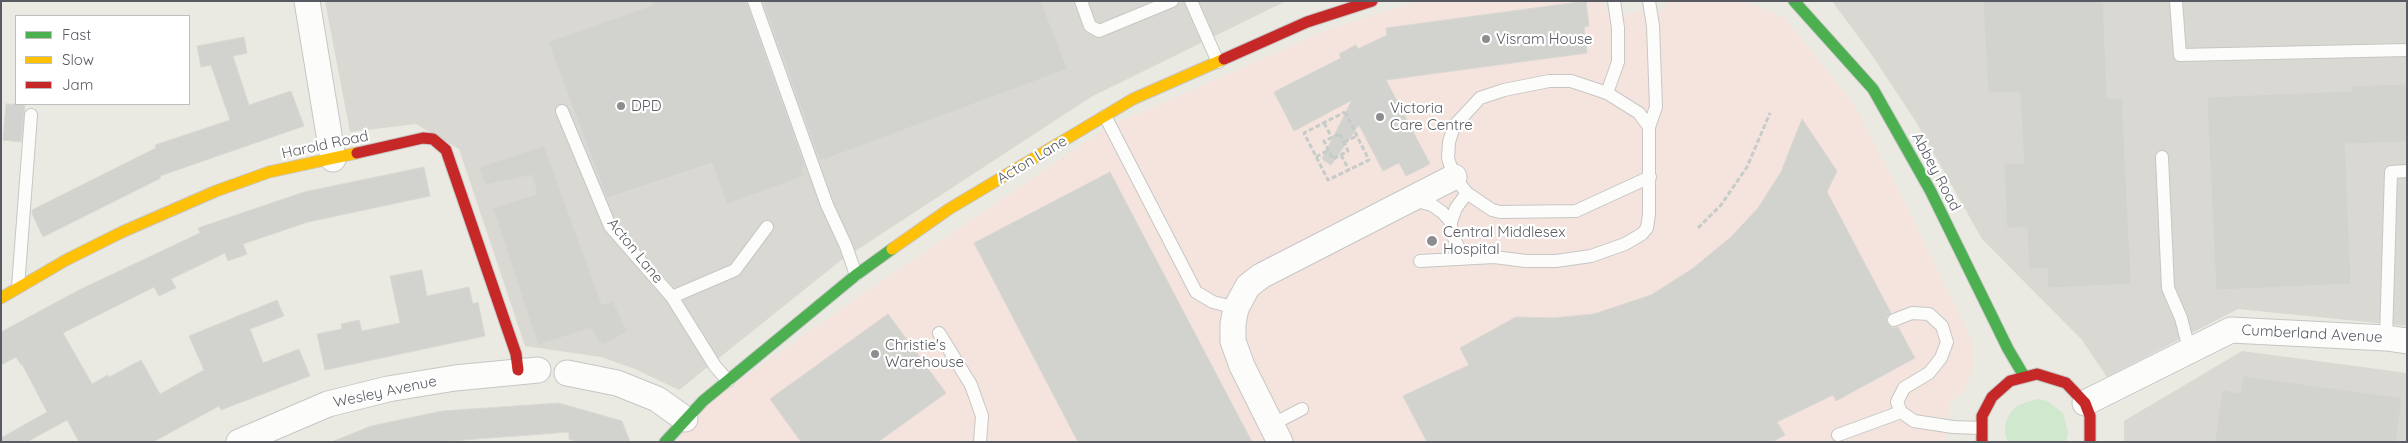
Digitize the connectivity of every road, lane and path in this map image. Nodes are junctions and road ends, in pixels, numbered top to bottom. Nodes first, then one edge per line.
1 (308, 1) edge
2 (754, 1) edge
3 (1081, 1) edge
4 (1172, 1) edge
5 (1191, 1) edge
6 (1372, 1) edge
7 (1614, 1) edge
8 (1649, 1) edge
9 (1794, 1) edge
10 (2176, 1) edge
11 (2407, 50) edge
12 (1218, 62) junction
13 (1607, 93) junction
14 (562, 111) dead end
15 (1770, 113) dead end
16 (31, 115) dead end
17 (1105, 116) junction
18 (1324, 123) junction
19 (1649, 127) junction
20 (1357, 136) junction
21 (1332, 138) junction
22 (1344, 142) junction
23 (1329, 150) junction
24 (1341, 155) junction
25 (1316, 157) junction
26 (2162, 157) dead end
27 (333, 159) junction
28 (1349, 170) junction
29 (2407, 171) edge
30 (1650, 177) junction
31 (1460, 185) junction
32 (1410, 199) junction
33 (1451, 222) junction
34 (767, 226) dead end
35 (1698, 228) dead end
36 (1463, 258) junction
37 (1420, 261) dead end
38 (856, 275) junction
39 (17, 290) junction
40 (672, 297) junction
41 (1, 298) edge
42 (1236, 308) junction
43 (1894, 320) dead end
44 (939, 334) dead end
45 (2396, 339) edge
46 (2189, 349) junction
47 (528, 370) joint
48 (567, 373) dead end
49 (2024, 376) junction
50 (728, 381) junction
51 (2085, 403) junction
52 (1302, 410) dead end
53 (1901, 412) junction
54 (685, 420) junction
55 (1981, 428) junction
56 (1276, 433) edge
57 (1838, 435) dead end
58 (239, 442) edge
59 (665, 442) edge
60 (980, 442) edge
61 (1982, 442) edge
62 (2090, 442) edge

1 - 27 street
2 - 38 lane
3 - 4 lane
5 - 12 lane
6 - 12 street, Acton Lane
7 - 13 lane
8 - 19 lane
9 - 49 street, Abbey Road
10 - 11 lane
12 - 17 street, Acton Lane
13 - 19 lane
13 - 31 lane
14 - 40 lane, Acton Lane
15 - 35 path
16 - 39 lane
17 - 38 street, Acton Lane
17 - 42 lane
18 - 20 path
18 - 21 path
18 - 25 path
19 - 30 lane
20 - 22 path
20 - 28 path
21 - 22 path
21 - 23 path
22 - 24 path
23 - 24 path
23 - 25 path
24 - 28 path
25 - 28 path
26 - 46 lane
27 - 39 street, Harold Road
27 - 47 street, Harold Road
29 - 45 lane
30 - 31 lane
30 - 36 lane
31 - 32 street
31 - 33 lane
32 - 33 lane
32 - 42 street
33 - 36 lane
34 - 40 lane
36 - 37 lane
38 - 50 street, Acton Lane
39 - 41 street, Harold Road
40 - 50 lane, Acton Lane
42 - 56 street
43 - 53 lane
44 - 60 lane
45 - 46 street, Cumberland Avenue
46 - 51 street, Cumberland Avenue
47 - 58 street, Wesley Avenue
48 - 54 street
49 - 51 street
49 - 55 street
50 - 54 street, Acton Lane
51 - 62 street
52 - 56 lane
53 - 55 lane
53 - 57 lane
54 - 59 street, Acton Lane
55 - 61 street

